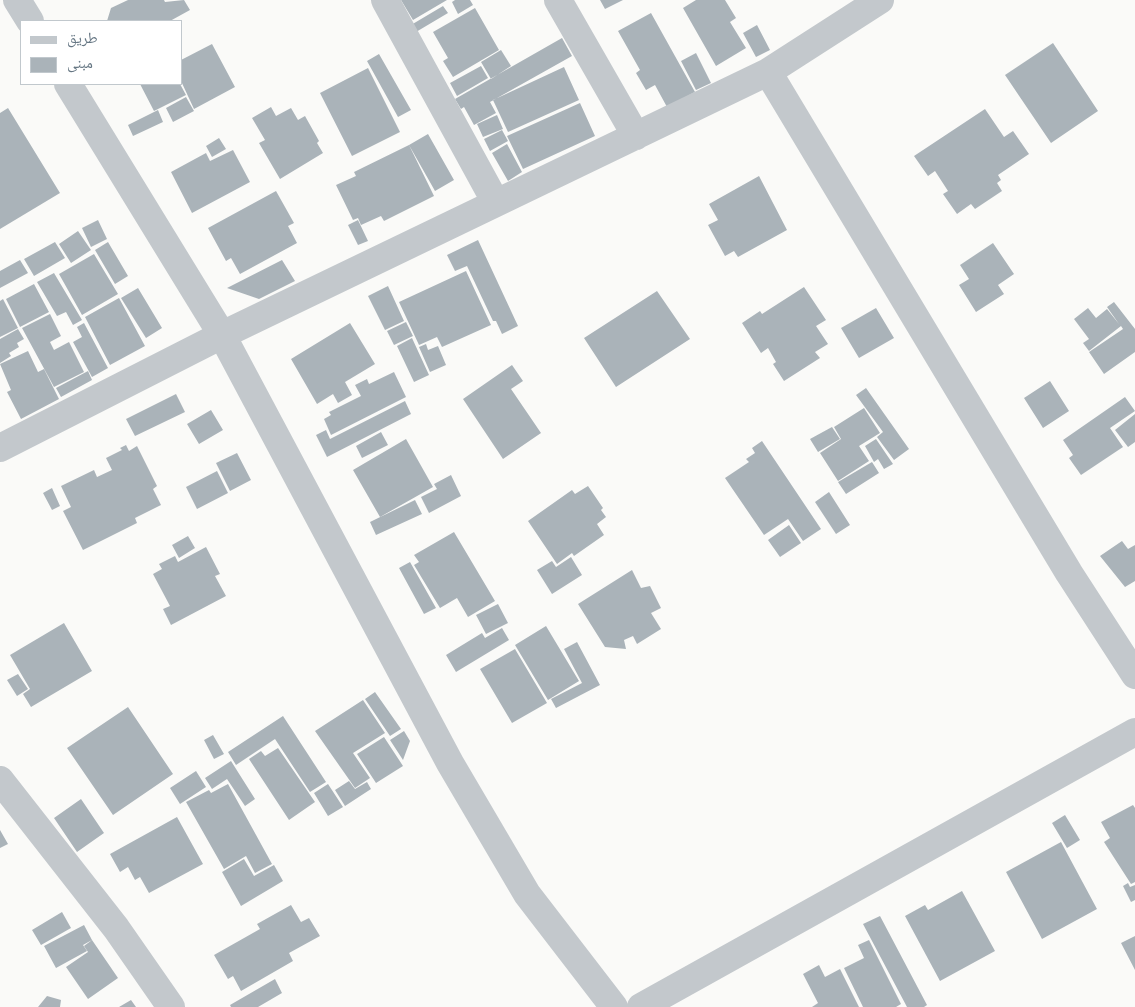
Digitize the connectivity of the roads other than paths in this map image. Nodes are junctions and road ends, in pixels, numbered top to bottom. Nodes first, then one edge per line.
1 (17, 0) edge
2 (385, 0) edge
3 (558, 0) edge
4 (869, 3) edge
5 (29, 20) edge
6 (768, 72) junction
7 (69, 85) edge
8 (636, 136) junction
9 (496, 203) junction
10 (222, 335) junction
11 (0, 448) edge
12 (1135, 675) edge
13 (1135, 732) edge
14 (0, 780) edge
15 (171, 1007) edge
16 (614, 1007) edge
17 (641, 1007) edge

1 - 5 street
2 - 9 street
3 - 8 street
4 - 6 street
6 - 8 street
6 - 12 street
7 - 10 street
8 - 9 street
9 - 10 street
10 - 11 street
10 - 16 street
13 - 17 street
14 - 15 street

